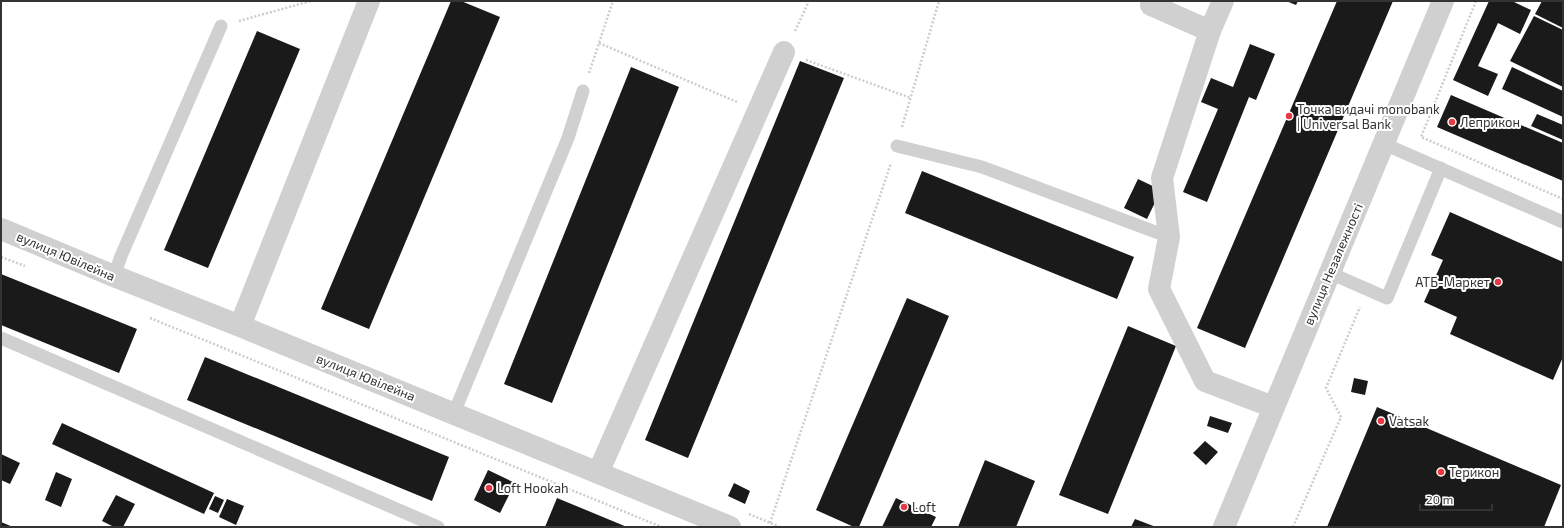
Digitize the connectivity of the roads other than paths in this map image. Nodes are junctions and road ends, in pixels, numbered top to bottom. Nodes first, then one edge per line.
1 (370, 1) edge
2 (1223, 1) edge
3 (1443, 1) edge
4 (1151, 5) dead end
5 (221, 26) road end
6 (1210, 32) junction
7 (784, 52) road end
8 (583, 91) road end
9 (1384, 144) junction
10 (897, 146) road end
11 (1441, 168) junction
12 (1563, 222) edge
13 (1, 229) edge
14 (1169, 237) junction
15 (1330, 273) junction
16 (114, 276) junction
17 (240, 326) junction
18 (1, 338) edge
19 (1273, 407) junction
20 (454, 413) junction
21 (598, 472) junction
22 (438, 527) edge
23 (730, 527) edge
24 (1224, 527) edge

1 - 17 street
2 - 6 street
3 - 9 street, вулиця Незалежності
4 - 6 street
5 - 16 lane
6 - 14 street
7 - 21 street
8 - 20 lane
9 - 11 lane
9 - 15 street, вулиця Незалежності
10 - 14 lane
11 - 12 lane
11 - 15 lane
13 - 16 street, вулиця Ювілейна
14 - 19 street
15 - 19 street, вулиця Незалежності
16 - 17 street, вулиця Ювілейна
17 - 20 street, вулиця Ювілейна
18 - 22 lane
19 - 24 street, вулиця Незалежності
20 - 21 street, вулиця Ювілейна
21 - 23 street, вулиця Ювілейна

